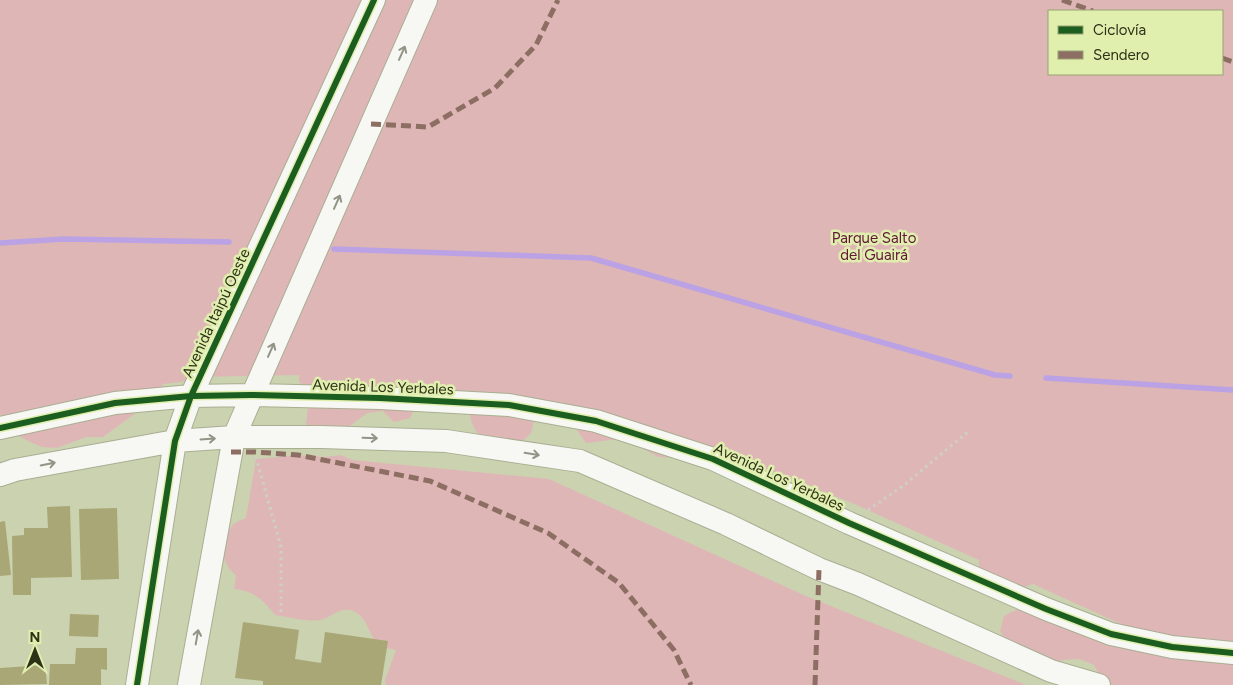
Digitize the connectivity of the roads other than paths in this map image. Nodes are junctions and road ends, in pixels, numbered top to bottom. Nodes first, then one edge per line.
1 (374, 0) edge
2 (426, 0) edge
3 (251, 395) junction
4 (192, 396) junction
5 (0, 428) edge
6 (234, 437) junction
7 (175, 441) junction
8 (0, 475) edge
9 (1233, 653) edge
10 (137, 685) edge
11 (189, 685) edge
12 (1098, 685) edge

1 - 4 street, Avenida Itaipú Oeste
3 -> 2 street
3 - 4 street, Avenida Los Yerbales
3 - 6 street
3 - 9 street, Avenida Los Yerbales
4 - 5 street, Avenida Los Yerbales
4 - 7 street, Avenida Itaipú Oeste
7 -> 6 street
11 -> 6 street
6 -> 12 street
8 -> 7 street
7 - 10 street, Avenida Itaipú Oeste

